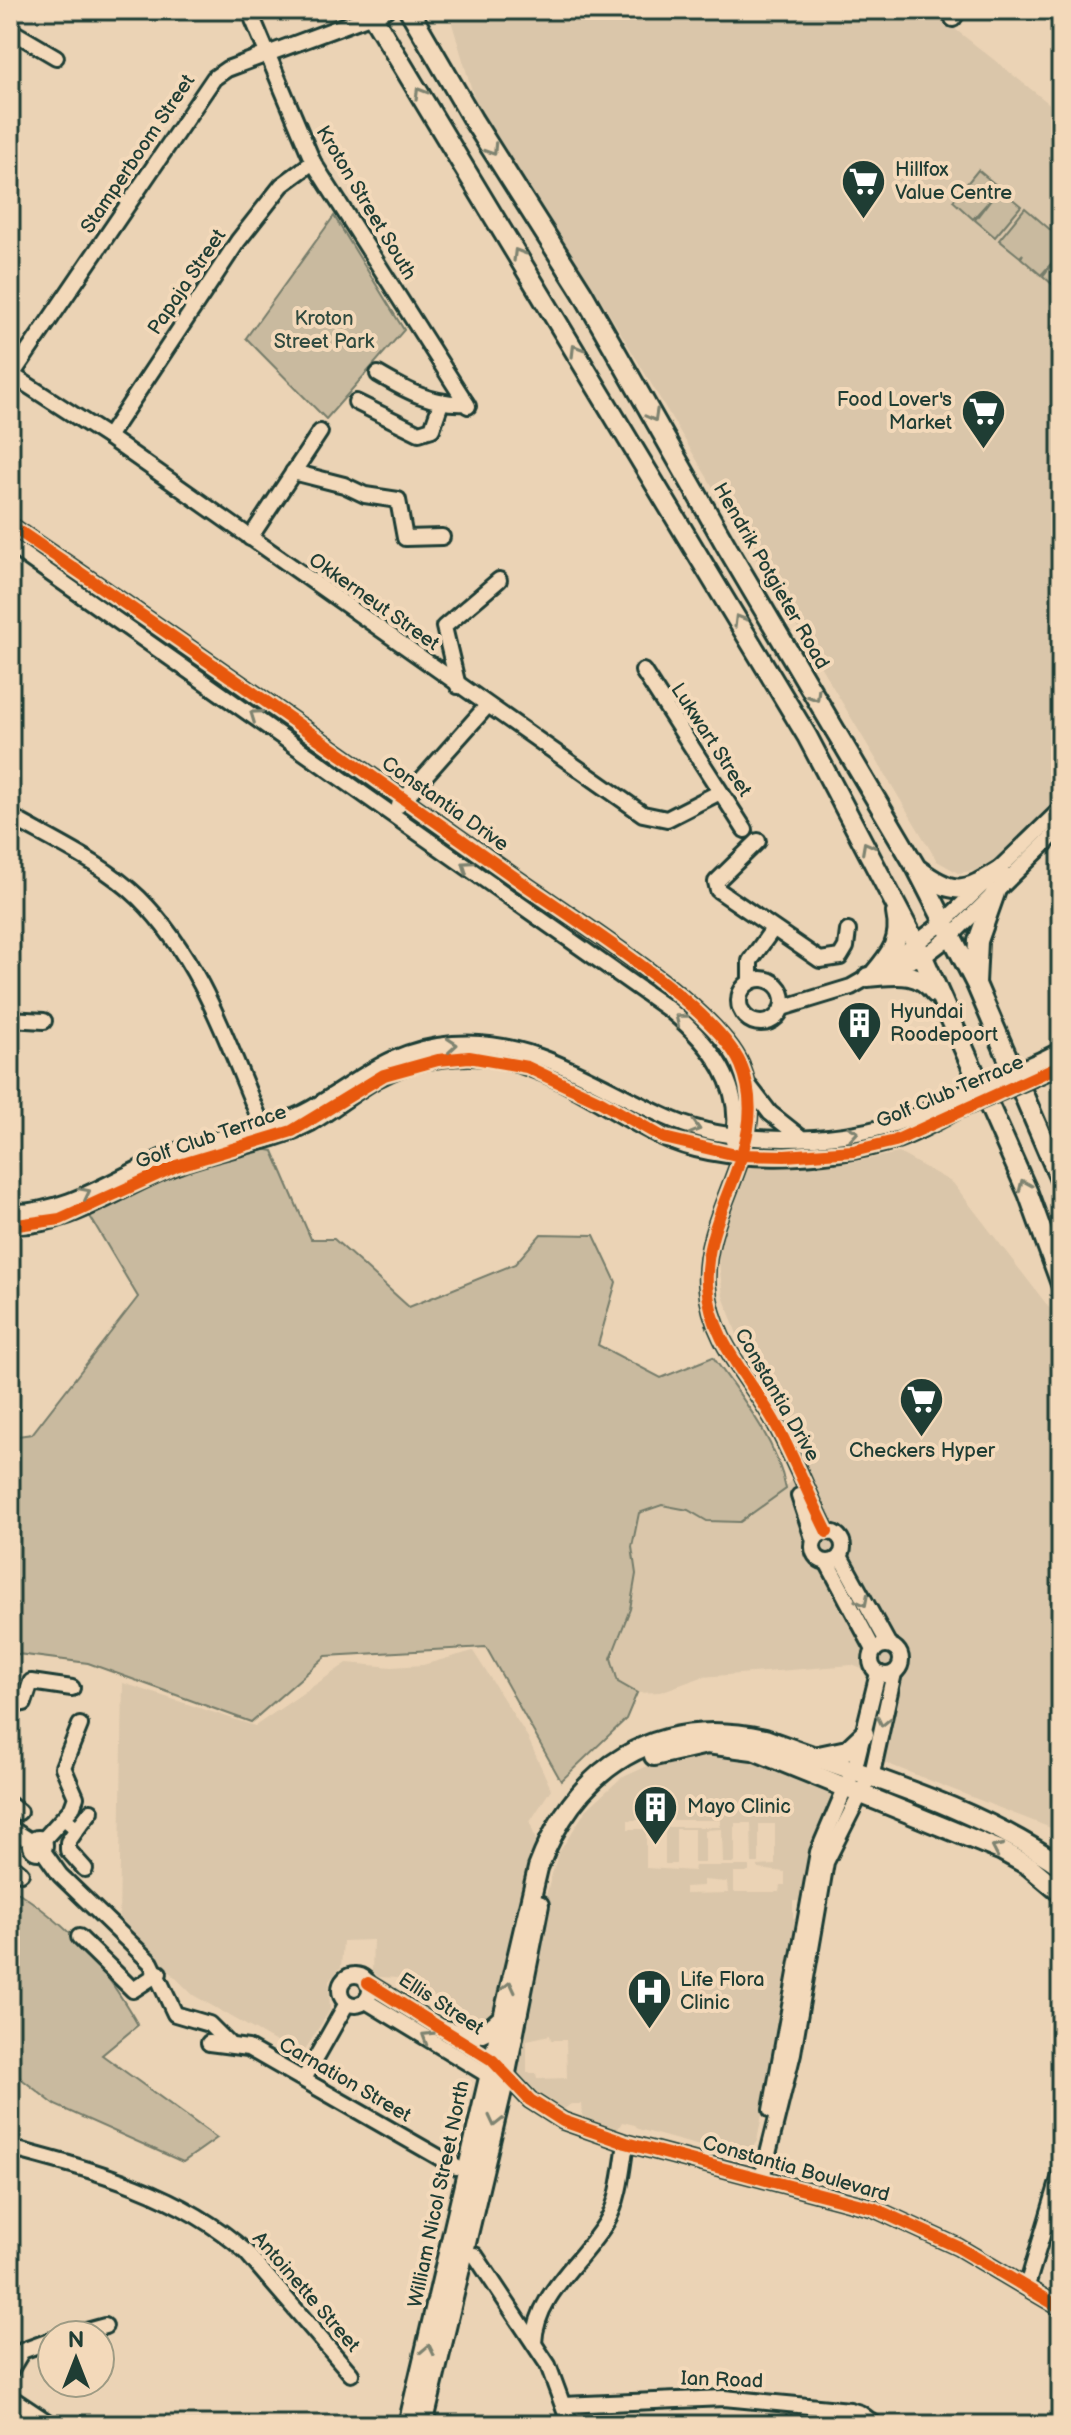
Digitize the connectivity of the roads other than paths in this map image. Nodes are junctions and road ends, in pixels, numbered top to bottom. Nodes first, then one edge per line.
1 (249, 10) edge
2 (409, 10) edge
3 (426, 10) edge
4 (369, 14) edge
5 (10, 30) edge
6 (266, 56) junction
7 (56, 57) dead end
8 (473, 120) junction
9 (313, 162) junction
10 (378, 374) dead end
11 (11, 377) edge
12 (356, 402) dead end
13 (440, 406) junction
14 (320, 432) dead end
15 (108, 437) junction
16 (428, 442) dead end
17 (293, 472) junction
18 (10, 525) edge
19 (442, 537) dead end
20 (250, 538) junction
21 (10, 545) edge
22 (499, 580) dead end
23 (643, 671) dead end
24 (458, 686) junction
25 (487, 706) junction
26 (720, 792) junction
27 (404, 799) junction
28 (1061, 809) edge
29 (392, 815) junction
30 (10, 816) edge
31 (1061, 828) edge
32 (745, 830) dead end
33 (758, 841) dead end
34 (917, 869) junction
35 (999, 871) junction
36 (890, 890) junction
37 (995, 893) junction
38 (948, 928) junction
39 (773, 929) junction
40 (848, 931) dead end
41 (919, 949) junction
42 (875, 973) junction
43 (756, 980) junction
44 (976, 984) junction
45 (781, 990) junction
46 (818, 997) junction
47 (943, 1005) junction
48 (782, 1008) junction
49 (10, 1019) edge
50 (44, 1021) dead end
51 (1061, 1050) edge
52 (1051, 1065) edge
53 (748, 1083) junction
54 (630, 1099) junction
55 (957, 1104) junction
56 (652, 1110) junction
57 (632, 1120) junction
58 (266, 1132) junction
59 (741, 1135) junction
60 (800, 1137) junction
61 (737, 1155) junction
62 (1061, 1182) edge
63 (10, 1212) edge
64 (10, 1226) edge
65 (1061, 1284) edge
66 (787, 1450) junction
67 (827, 1532) junction
68 (814, 1541) junction
69 (833, 1559) junction
70 (889, 1645) junction
71 (874, 1650) junction
72 (886, 1673) junction
73 (72, 1688) dead end
74 (10, 1706) edge
75 (80, 1725) dead end
76 (864, 1734) junction
77 (814, 1757) junction
78 (857, 1782) junction
79 (91, 1811) dead end
80 (64, 1818) junction
81 (11, 1829) edge
82 (77, 1829) junction
83 (39, 1844) junction
84 (1061, 1866) edge
85 (85, 1869) dead end
86 (1061, 1893) edge
87 (79, 1937) dead end
88 (159, 1973) junction
89 (368, 1983) junction
90 (366, 2001) junction
91 (347, 2003) junction
92 (501, 2019) junction
93 (443, 2029) junction
94 (209, 2043) dead end
95 (228, 2043) junction
96 (501, 2075) junction
97 (304, 2079) junction
98 (626, 2143) junction
99 (10, 2148) edge
100 (456, 2167) dead end
101 (1061, 2172) edge
102 (758, 2177) junction
103 (475, 2255) dead end
104 (1027, 2286) junction
105 (1061, 2308) edge
106 (534, 2343) junction
107 (36, 2346) edge
108 (10, 2371) edge
109 (351, 2374) dead end
110 (10, 2397) edge
111 (563, 2405) junction
112 (52, 2425) edge
113 (408, 2425) edge
114 (423, 2425) edge
115 (570, 2425) edge
116 (876, 2425) edge

1 - 6 street, Kroton Street South
2 - 8 main road, Hendrik Potgieter Road
3 - 8 main road
4 - 6 street, Stamperboom Street
36 -> 4 main road
5 - 7 street
6 - 9 street, Kroton Street South
6 - 11 street, Stamperboom Street
8 -> 34 main road, Hendrik Potgieter Road
9 - 13 street, Kroton Street South
9 - 15 street, Papaja Street
10 - 13 street
11 - 15 street, Okkerneut Street
12 - 13 street
13 - 16 street
14 - 17 street
15 - 20 street, Okkerneut Street
17 - 19 street
17 - 20 street
18 - 27 street, Constantia Drive
20 - 24 street, Okkerneut Street
29 -> 21 street, Constantia Drive
22 - 24 street
23 - 26 street, Lukwart Street
24 - 25 street, Okkerneut Street
25 - 26 street, Okkerneut Street
25 - 27 street
26 - 32 street, Lukwart Street
27 - 29 street
27 - 53 street, Constantia Drive
28 - 35 street
59 -> 29 street, Constantia Drive
30 - 58 street
31 - 37 street
33 - 39 street
34 - 35 main road
34 - 38 main road, Hendrik Potgieter Road
35 - 38 street
36 - 41 main road
36 - 42 main road
37 - 38 street
37 - 44 main road
38 - 41 street
38 - 44 main road, Hendrik Potgieter Road
39 - 40 street
39 - 43 street
41 - 42 street
41 - 47 main road
42 - 46 street
42 - 47 main road
43 - 45 street
43 - 48 street
44 - 62 main road, Hendrik Potgieter Road
45 - 46 street
45 - 48 street
46 - 48 street
65 -> 47 main road
49 - 50 street
51 - 52 street, Golf Club Terrace
52 - 55 street, Golf Club Terrace, bridge
53 - 59 street, Constantia Drive
53 - 60 street
54 - 56 street, Golf Club Terrace
54 - 57 street
58 -> 54 street, Golf Club Terrace
60 -> 55 street, Golf Club Terrace
55 - 61 street, Golf Club Terrace
56 - 57 street
56 -> 59 street, Golf Club Terrace
57 - 58 street, Golf Club Terrace
57 - 61 street, Golf Club Terrace
63 -> 58 street, Golf Club Terrace
58 - 64 street, Golf Club Terrace
59 - 60 street, Golf Club Terrace
59 - 61 street, Constantia Drive
61 - 66 street, Constantia Drive
66 - 67 street, Constantia Drive
66 - 68 street, Constantia Drive
67 - 68 street
67 - 69 street, Constantia Drive
68 - 69 street, Constantia Drive
69 -> 70 street
69 - 71 street
70 - 71 street
70 - 72 street
71 - 72 street
72 - 76 street
72 -> 78 street
73 - 74 street
75 - 80 street
76 - 77 main road
76 - 78 street
77 - 78 main road, William Nicol Street North
92 -> 77 main road, William Nicol Street North
78 - 84 main road, William Nicol Street North
86 -> 78 main road, William Nicol Street North
78 - 96 main road, William Nicol Street North
78 - 102 street
79 - 82 street
80 - 82 street
80 - 83 street
81 - 83 street
82 - 85 street
83 - 88 street
87 - 88 street
88 - 95 street
89 - 90 street, Ellis Street
89 - 91 street, Ellis Street
89 - 93 street, Ellis Street
90 - 91 street
96 -> 90 street, Ellis Street
91 - 97 street, Ellis Street
92 - 93 main road
92 - 96 main road, William Nicol Street North
93 - 96 street, Ellis Street
94 - 95 street, Carnation Street
95 - 97 street, Carnation Street
96 - 98 street, Constantia Boulevard
113 -> 96 main road, William Nicol Street North
96 -> 114 main road, William Nicol Street North
97 - 100 street, Carnation Street
98 - 102 street, Constantia Boulevard
98 - 106 street
99 - 109 street, Antoinette Street
101 - 104 street
102 - 104 street, Constantia Boulevard
103 - 106 street
104 - 105 street, Constantia Boulevard
106 - 111 street
107 - 108 street
110 - 112 street
111 - 115 street
111 - 116 street, Ian Road

